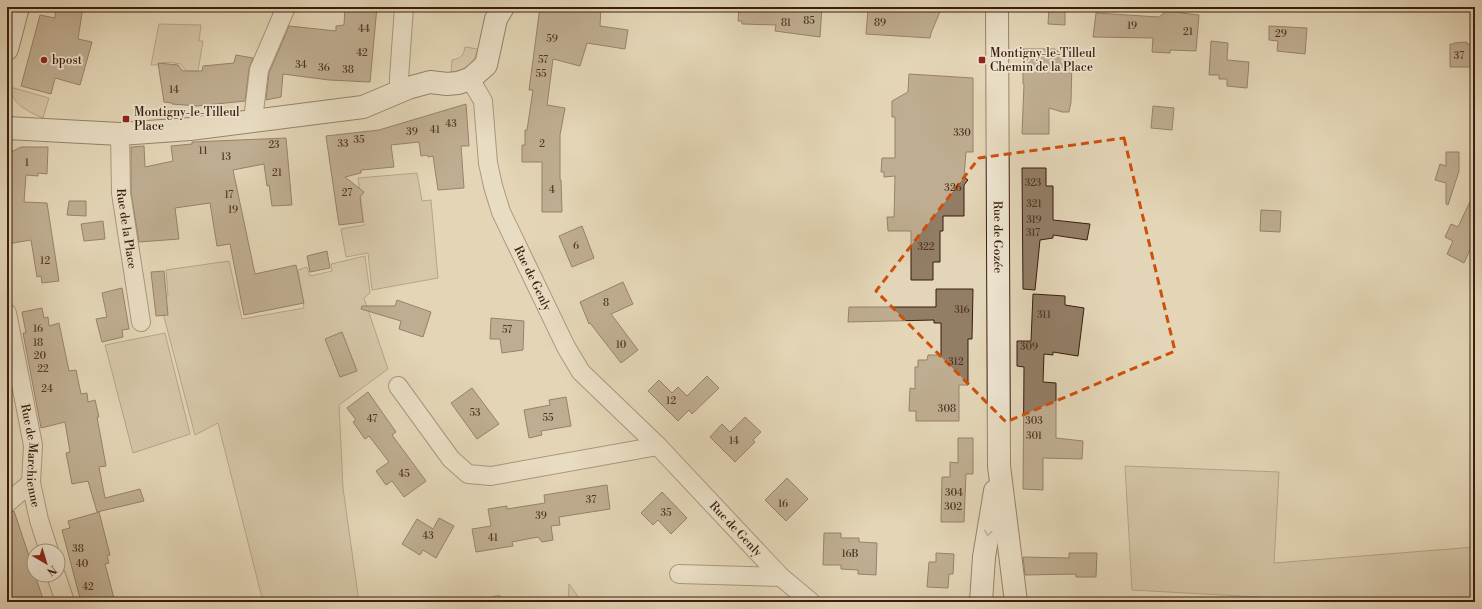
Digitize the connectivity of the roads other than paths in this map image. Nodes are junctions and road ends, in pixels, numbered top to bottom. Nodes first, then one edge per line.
1 (18, 7) edge
2 (286, 7) edge
3 (404, 7) edge
4 (503, 7) edge
5 (997, 7) edge
6 (7, 49) edge
7 (470, 79) junction
8 (399, 92) junction
9 (253, 120) junction
10 (7, 128) edge
11 (120, 134) junction
12 (7, 313) edge
13 (141, 322) dead end
14 (398, 386) dead end
15 (658, 446) junction
16 (999, 466) junction
17 (30, 483) junction
18 (7, 503) edge
19 (46, 543) edge
20 (679, 574) dead end
21 (782, 577) junction
22 (58, 583) edge
23 (64, 602) edge
24 (811, 602) edge
25 (980, 602) edge
26 (1016, 602) edge

1 - 6 main road
2 - 9 street
3 - 8 street
4 - 7 main road
5 - 16 main road, Rue de Gozée
7 - 8 main road
7 - 15 street, Rue de Genly
8 - 9 main road
9 - 11 main road
10 - 11 main road
11 - 13 street, Rue de la Place
12 - 17 street, Rue de Marchienne
14 - 15 street
15 - 21 street, Rue de Genly
16 -> 25 main road, Rue de Gozée
16 - 26 main road, Rue de Gozée
17 - 18 street
17 - 19 street, Rue de Marchienne
20 - 21 street, Rue de Genly
21 - 24 street, Rue de Genly
22 - 23 street

